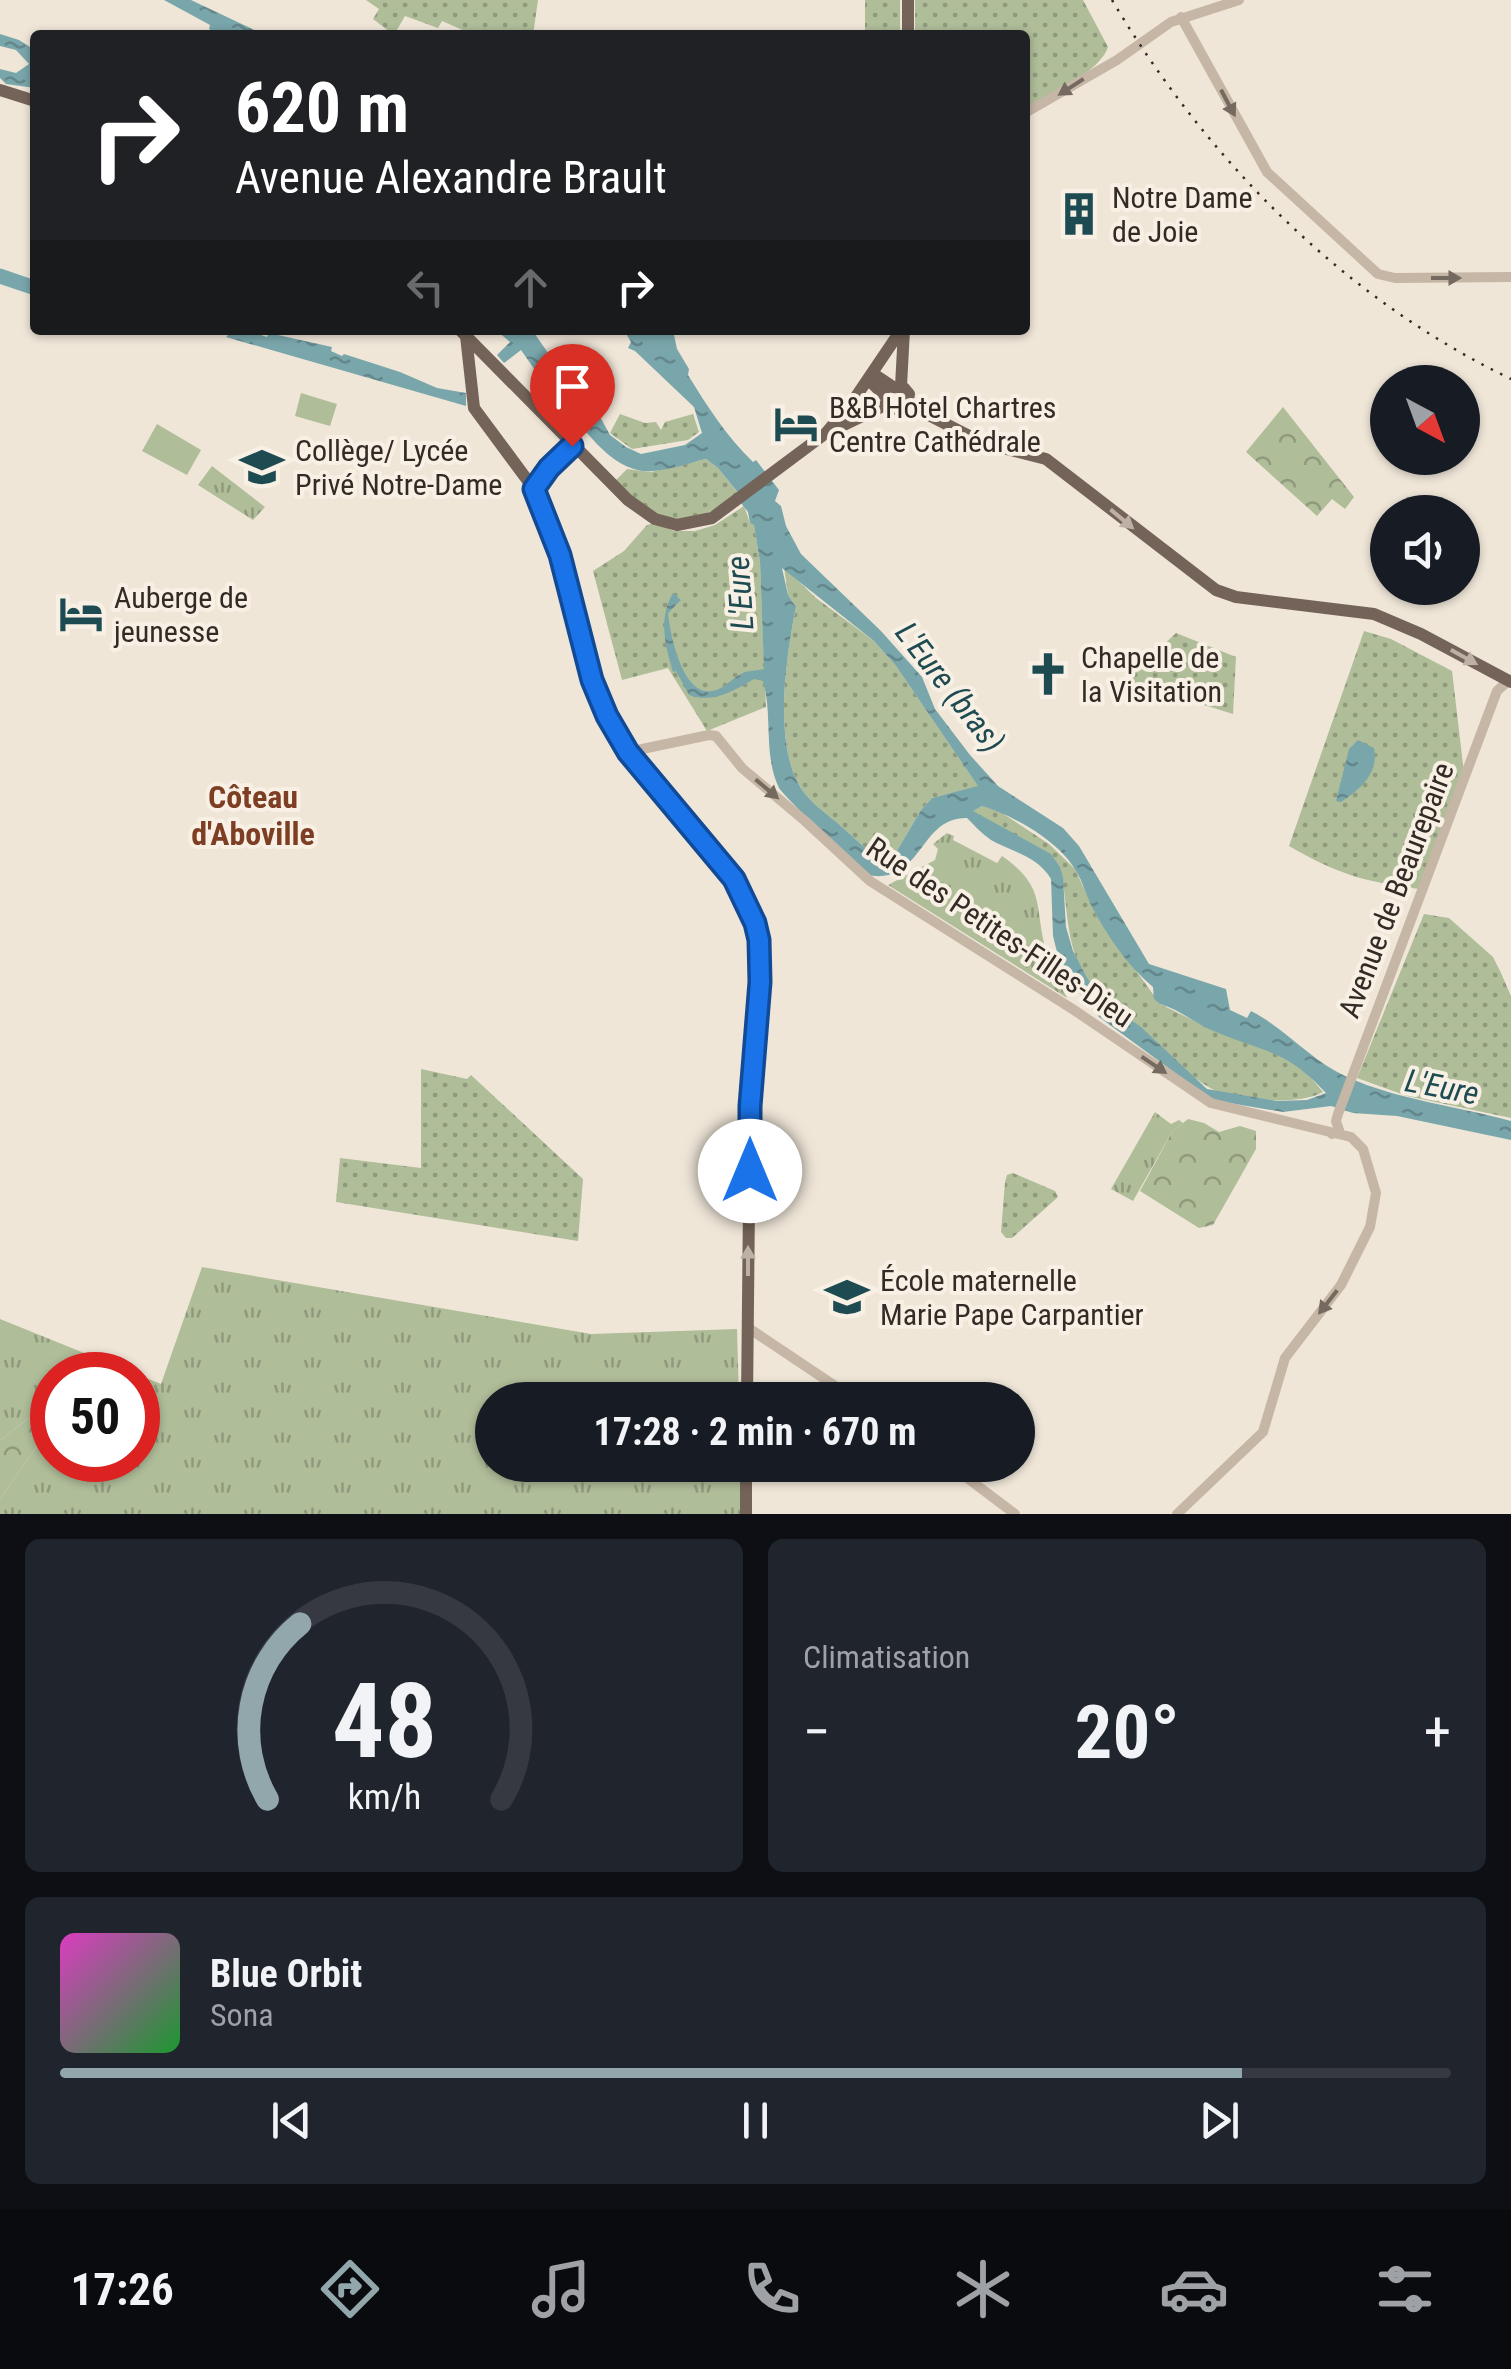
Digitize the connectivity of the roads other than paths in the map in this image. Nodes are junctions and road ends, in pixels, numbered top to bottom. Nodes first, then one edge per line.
1 (908, 0) edge
2 (1238, 0) edge
3 (1181, 18) junction
4 (908, 30) edge
5 (0, 90) edge
6 (30, 100) edge
7 (1030, 110) edge
8 (1511, 276) edge
9 (463, 335) edge
10 (465, 335) edge
11 (899, 335) edge
12 (901, 335) edge
13 (870, 376) junction
14 (892, 394) junction
15 (907, 404) junction
16 (826, 433) junction
17 (572, 446) junction
18 (534, 489) junction
19 (1509, 681) edge
20 (628, 752) junction
21 (1332, 1134) junction
22 (747, 1328) junction
23 (746, 1382) edge
24 (829, 1382) edge
25 (746, 1482) edge
26 (973, 1482) edge
27 (746, 1514) edge
28 (1015, 1514) edge
29 (1177, 1514) edge

1 - 4 main road
2 - 3 street
3 -> 7 street
3 -> 8 street
5 - 6 main road
9 - 18 main road
10 - 17 main road
11 - 13 main road
12 - 14 main road
13 - 14 main road
13 - 16 main road
14 - 15 main road
14 - 15 main road
14 - 16 main road
15 -> 19 main road
16 - 17 main road
17 - 18 main road
18 - 20 main road
19 - 21 street, Avenue de Beaurepaire
20 -> 21 street, Rue des Petites-Filles-Dieu
22 -> 20 main road
21 -> 29 street
22 - 23 main road
22 - 24 street
25 - 27 main road
26 - 28 street

